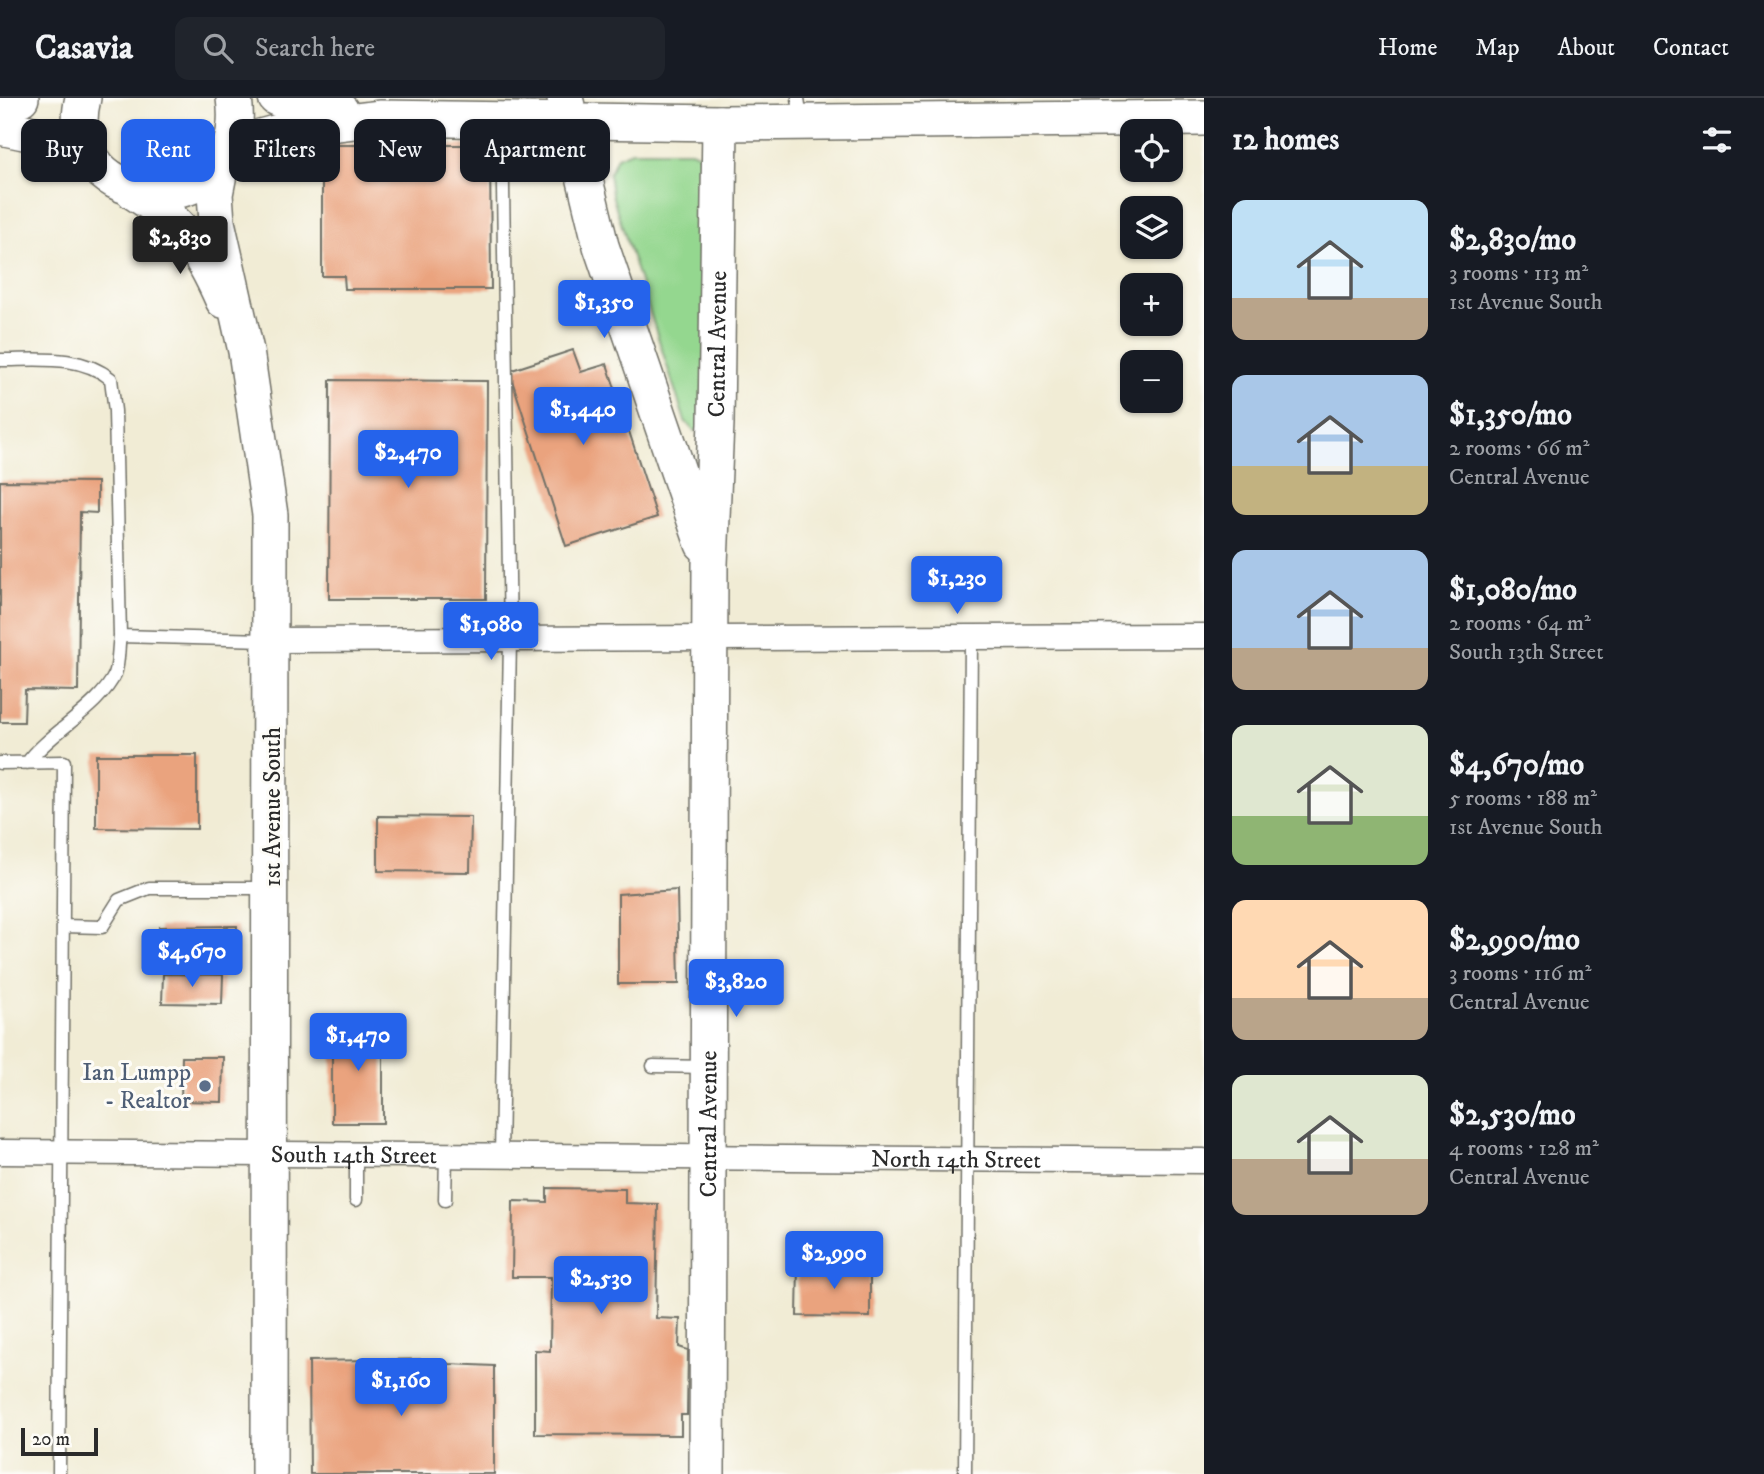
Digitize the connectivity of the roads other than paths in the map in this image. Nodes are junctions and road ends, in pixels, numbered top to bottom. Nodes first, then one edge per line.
1 (21, 98) edge
2 (83, 98) edge
3 (234, 98) edge
4 (276, 98) edge
5 (0, 103) edge
6 (1010, 109) edge
7 (567, 111) edge
8 (800, 111) edge
9 (379, 118) junction
10 (1204, 118) edge
11 (81, 119) edge
12 (515, 119) edge
13 (460, 120) edge
14 (720, 123) junction
15 (0, 127) edge
16 (21, 131) edge
17 (224, 158) junction
18 (107, 176) edge
19 (503, 182) edge
20 (126, 188) junction
21 (246, 351) junction
22 (0, 360) edge
23 (710, 564) junction
24 (120, 636) junction
25 (1204, 636) edge
26 (971, 638) junction
27 (272, 640) junction
28 (510, 640) junction
29 (710, 640) junction
30 (0, 763) edge
31 (27, 763) junction
32 (272, 888) junction
33 (63, 926) junction
34 (653, 1066) dead end
35 (708, 1067) junction
36 (0, 1152) edge
37 (61, 1153) junction
38 (272, 1154) junction
39 (356, 1155) junction
40 (446, 1155) junction
41 (501, 1156) junction
42 (708, 1157) junction
43 (967, 1159) junction
44 (1204, 1161) edge
45 (356, 1200) dead end
46 (446, 1200) dead end
47 (59, 1474) edge
48 (269, 1474) edge
49 (707, 1474) edge
50 (965, 1474) edge

1 - 5 main road
2 - 11 main road
3 - 17 main road, 1st Avenue South
4 - 9 main road
6 - 8 main road
6 - 10 main road
7 - 12 main road
7 - 14 main road
7 - 23 main road, Central Avenue
8 - 14 main road
9 - 13 main road
9 - 17 main road
14 - 23 main road, Central Avenue
15 - 16 main road, 1st Avenue South
17 - 20 main road
17 - 21 main road, 1st Avenue South
18 - 20 main road, 1st Avenue South
19 - 28 lane
20 - 21 main road, 1st Avenue South
21 - 27 main road, 1st Avenue South
22 - 24 lane
23 - 29 main road, Central Avenue
24 - 27 lane
24 - 31 lane
25 - 26 street
26 - 29 street
26 - 43 lane
27 - 28 street
27 - 32 main road, 1st Avenue South
28 - 29 street
28 - 41 lane
29 - 35 main road, Central Avenue
30 - 31 lane
31 - 33 lane
32 - 33 lane
32 - 38 main road, 1st Avenue South
33 - 37 lane
34 - 35 lane
35 - 42 main road, Central Avenue
36 - 37 street, South 14th Street
37 - 38 street, South 14th Street
37 - 47 lane
38 - 39 street, South 14th Street
38 - 48 main road, 1st Avenue South
39 - 40 street, South 14th Street
39 - 45 lane
40 - 41 street, South 14th Street
40 - 46 lane
41 - 42 street, South 14th Street
42 - 43 street, North 14th Street
42 - 49 main road, Central Avenue
43 - 44 street, North 14th Street
43 - 50 lane

